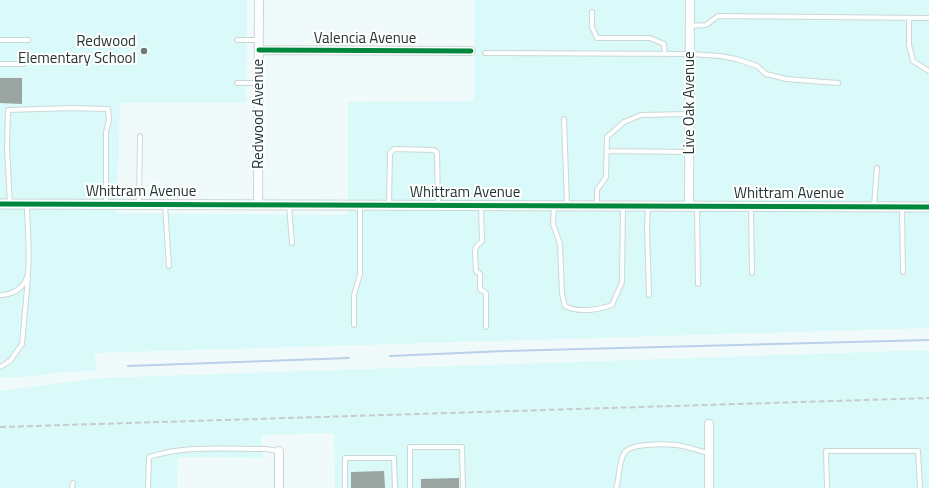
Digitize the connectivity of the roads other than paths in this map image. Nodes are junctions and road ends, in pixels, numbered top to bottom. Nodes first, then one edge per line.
1 (259, 0) edge
2 (690, 0) edge
3 (592, 12) dead end
4 (909, 18) junction
5 (929, 18) edge
6 (690, 26) junction
7 (0, 40) edge
8 (28, 40) dead end
9 (237, 40) dead end
10 (259, 40) junction
11 (259, 50) junction
12 (471, 51) dead end
13 (485, 53) dead end
14 (665, 54) junction
15 (690, 54) junction
16 (0, 64) edge
17 (23, 64) dead end
18 (929, 71) edge
19 (237, 83) dead end
20 (259, 83) junction
21 (838, 83) dead end
22 (690, 114) junction
23 (564, 119) dead end
24 (140, 136) dead end
25 (607, 151) junction
26 (689, 152) junction
27 (877, 168) dead end
28 (0, 204) edge
29 (10, 204) junction
30 (27, 204) junction
31 (106, 204) junction
32 (139, 204) junction
33 (165, 204) junction
34 (258, 204) junction
35 (289, 205) junction
36 (360, 205) junction
37 (389, 205) junction
38 (438, 205) junction
39 (481, 205) junction
40 (554, 205) junction
41 (567, 205) junction
42 (598, 206) junction
43 (624, 206) junction
44 (648, 206) junction
45 (693, 206) junction
46 (751, 206) junction
47 (874, 206) junction
48 (902, 207) junction
49 (929, 207) edge
50 (292, 243) dead end
51 (169, 266) dead end
52 (903, 272) dead end
53 (752, 273) dead end
54 (28, 276) junction
55 (698, 284) dead end
56 (0, 294) edge
57 (649, 295) dead end
58 (354, 325) dead end
59 (486, 327) dead end
60 (0, 367) edge
61 (709, 424) dead end
62 (279, 451) joint
63 (709, 452) junction
64 (74, 483) dead end
65 (72, 488) edge
66 (148, 488) edge
67 (279, 488) edge
68 (345, 488) edge
69 (395, 488) edge
70 (410, 488) edge
71 (463, 488) edge
72 (616, 488) edge
73 (709, 488) edge
74 (827, 488) edge
75 (920, 488) edge

1 - 10 street, Redwood Avenue
2 - 6 street, Live Oak Avenue
3 - 14 lane
4 - 5 lane
4 - 6 lane
4 - 18 lane
6 - 15 street, Live Oak Avenue
7 - 8 lane
9 - 10 lane
10 - 11 street, Redwood Avenue
11 - 12 street, Valencia Avenue
11 - 20 street, Redwood Avenue
13 - 14 lane
14 - 15 lane
15 - 21 lane
15 - 22 street, Live Oak Avenue
16 - 17 lane
19 - 20 lane
20 - 34 street, Redwood Avenue
22 - 25 lane
22 - 26 street, Live Oak Avenue
23 - 41 lane
24 - 32 lane
25 - 26 lane
25 - 42 lane
26 - 45 street, Live Oak Avenue
27 - 47 lane
28 - 29 street, Whittram Avenue
29 - 30 street, Whittram Avenue
29 - 31 lane
30 - 31 street, Whittram Avenue
30 - 54 lane
31 - 32 street, Whittram Avenue
32 - 33 street, Whittram Avenue
33 - 34 street, Whittram Avenue
33 - 51 lane
34 - 35 street, Whittram Avenue
35 - 36 street, Whittram Avenue
35 - 50 lane
36 - 37 street, Whittram Avenue
36 - 58 lane
37 - 38 street, Whittram Avenue
37 - 38 lane
38 - 39 street, Whittram Avenue
39 - 40 street, Whittram Avenue
39 - 59 lane
40 - 41 street, Whittram Avenue
40 - 43 lane
41 - 42 street, Whittram Avenue
42 - 43 street, Whittram Avenue
43 - 44 street, Whittram Avenue
44 - 45 street, Whittram Avenue
44 - 57 lane
45 - 46 street, Whittram Avenue
45 - 55 lane
46 - 47 street, Whittram Avenue
46 - 53 lane
47 - 48 street, Whittram Avenue
48 - 49 street, Whittram Avenue
48 - 52 lane
54 - 56 lane
54 - 60 lane
61 - 63 street
62 - 66 lane
62 - 67 street
63 - 72 lane
63 - 73 street
64 - 65 lane
68 - 69 lane
70 - 71 lane
74 - 75 lane

